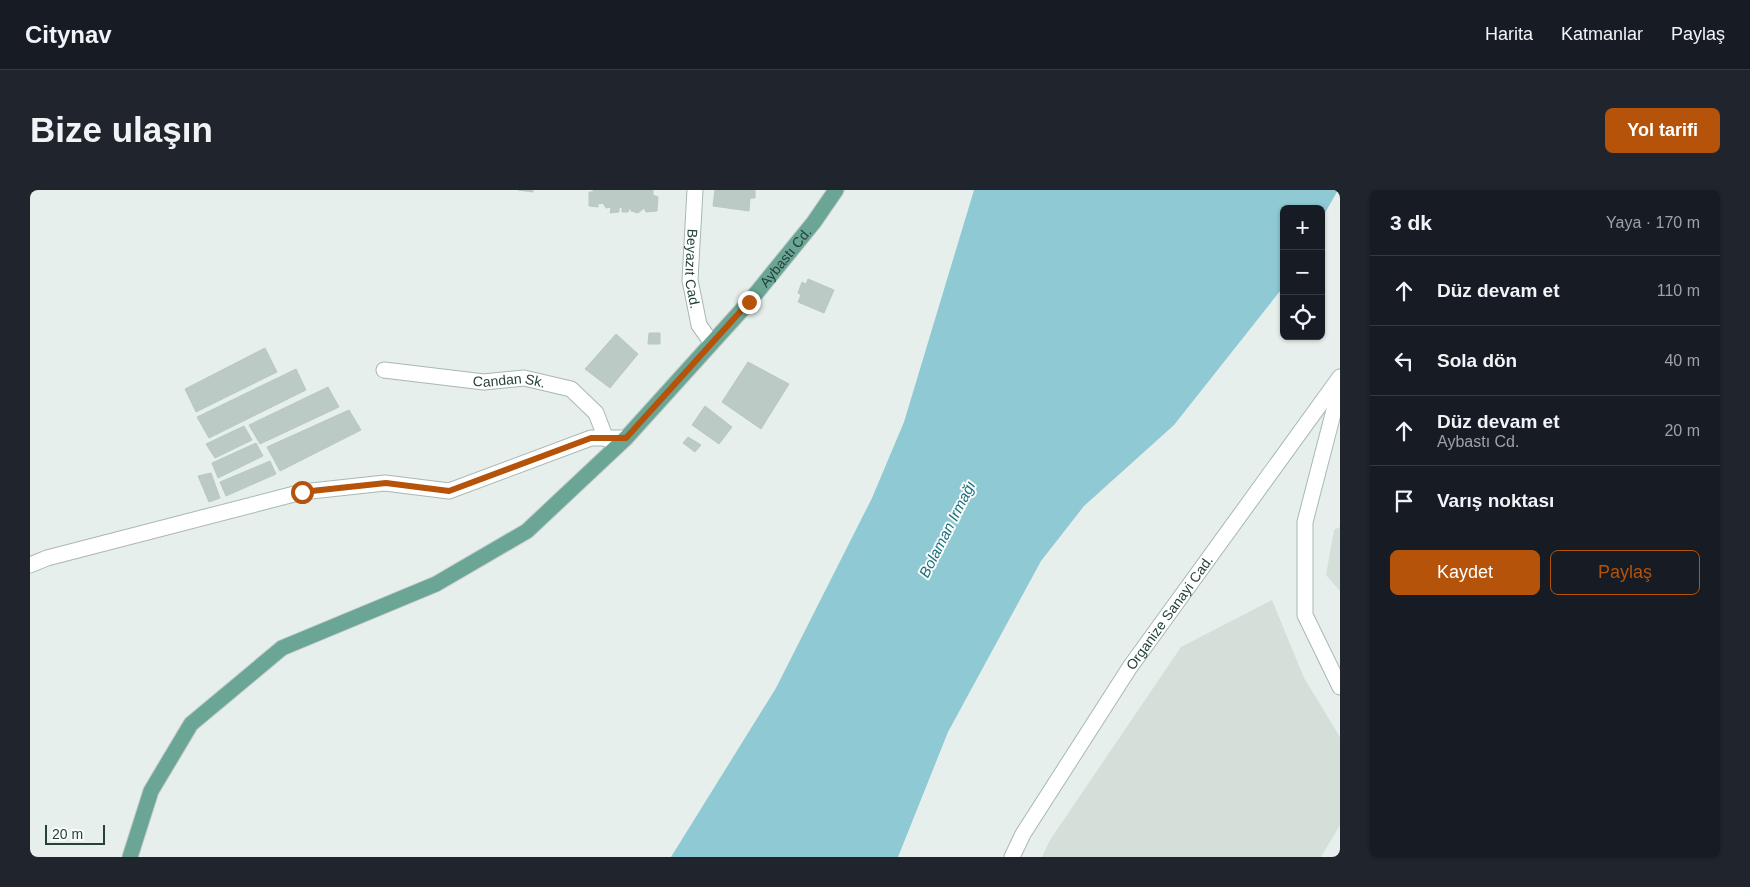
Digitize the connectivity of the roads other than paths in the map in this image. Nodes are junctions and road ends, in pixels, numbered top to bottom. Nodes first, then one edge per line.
1 (695, 190) edge
2 (836, 190) edge
3 (711, 342) junction
4 (384, 370) dead end
5 (1340, 377) edge
6 (1340, 387) edge
7 (626, 438) junction
8 (606, 439) junction
9 (30, 565) edge
10 (1340, 687) edge
11 (130, 857) edge
12 (1012, 857) edge

1 - 3 street, Beyazıt Cad.
2 - 3 main road, Aybastı Cd.
3 - 7 main road, Aybastı Cd.
4 - 8 street, Candan Sk.
5 - 12 street, Organize Sanayi Cad.
6 - 10 street
7 - 8 street
7 - 11 main road, Aybastı Cd.
8 - 9 street

